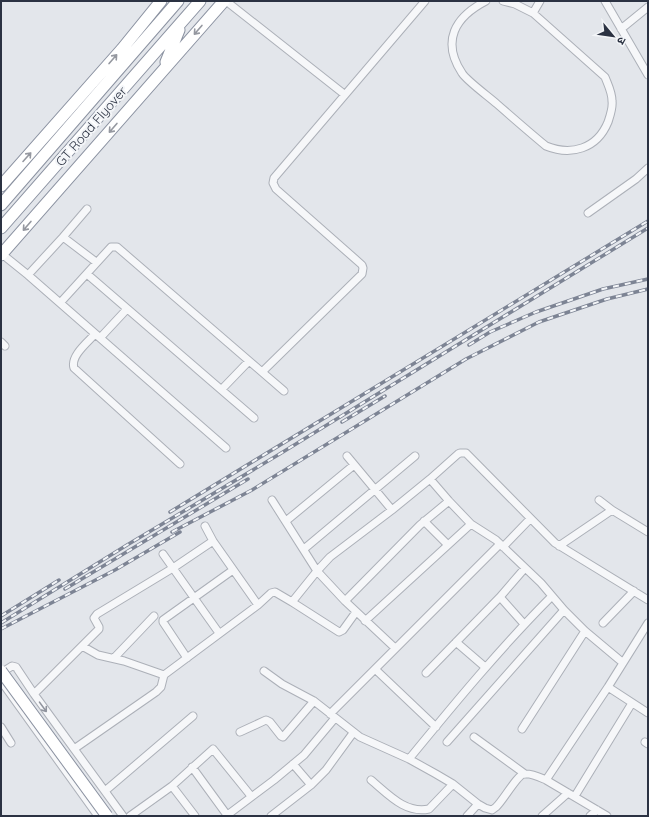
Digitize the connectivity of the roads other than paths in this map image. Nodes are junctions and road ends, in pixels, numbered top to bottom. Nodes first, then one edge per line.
1 (161, 1) edge
2 (178, 1) edge
3 (200, 1) edge
4 (225, 1) edge
5 (425, 1) edge
6 (486, 1) edge
7 (503, 1) edge
8 (540, 1) edge
9 (605, 1) edge
10 (648, 7) edge
11 (533, 13) junction
12 (181, 24) junction
13 (621, 29) junction
14 (163, 71) junction
15 (648, 75) edge
16 (344, 94) junction
17 (648, 168) edge
18 (1, 186) edge
19 (1, 205) edge
20 (87, 209) dead end
21 (588, 213) dead end
22 (1, 228) edge
23 (64, 237) junction
24 (1, 255) edge
25 (96, 262) junction
26 (87, 274) junction
27 (28, 275) junction
28 (60, 303) junction
29 (127, 309) junction
30 (98, 336) junction
31 (249, 361) junction
32 (262, 372) junction
33 (222, 389) junction
34 (284, 391) dead end
35 (254, 418) dead end
36 (226, 448) dead end
37 (347, 456) dead end
38 (415, 456) dead end
39 (180, 464) dead end
40 (354, 465) junction
41 (430, 479) junction
42 (375, 490) junction
43 (272, 500) dead end
44 (599, 500) dead end
45 (449, 501) junction
46 (392, 510) junction
47 (612, 510) junction
48 (530, 519) junction
49 (286, 521) junction
50 (424, 521) junction
51 (472, 524) junction
52 (205, 526) dead end
53 (648, 532) edge
54 (213, 541) junction
55 (448, 545) junction
56 (502, 546) junction
57 (559, 546) junction
58 (304, 549) junction
59 (163, 554) dead end
60 (173, 568) junction
61 (525, 568) junction
62 (234, 570) junction
63 (317, 571) junction
64 (634, 591) junction
65 (552, 596) junction
66 (500, 597) junction
67 (194, 598) junction
68 (648, 600) edge
69 (345, 601) junction
70 (292, 602) junction
71 (258, 605) junction
72 (564, 610) junction
73 (356, 612) junction
74 (154, 616) dead end
75 (366, 621) junction
76 (603, 623) dead end
77 (648, 623) edge
78 (524, 624) junction
79 (585, 631) junction
80 (219, 633) junction
81 (456, 642) junction
82 (82, 646) junction
83 (395, 648) junction
84 (114, 658) junction
85 (187, 658) junction
86 (622, 662) junction
87 (485, 667) junction
88 (375, 669) junction
89 (264, 671) dead end
90 (1, 672) edge
91 (426, 673) dead end
92 (164, 675) junction
93 (1, 681) edge
94 (608, 687) junction
95 (34, 694) junction
96 (314, 701) junction
97 (632, 703) junction
98 (648, 713) edge
99 (193, 716) dead end
100 (332, 716) junction
101 (1, 727) edge
102 (436, 727) junction
103 (522, 729) dead end
104 (240, 732) dead end
105 (353, 733) junction
106 (474, 737) dead end
107 (447, 742) dead end
108 (11, 743) dead end
109 (74, 748) junction
110 (409, 759) junction
111 (293, 764) junction
112 (192, 766) junction
113 (525, 774) junction
114 (371, 780) dead end
115 (546, 780) junction
116 (453, 784) junction
117 (311, 785) junction
118 (172, 786) junction
119 (105, 792) junction
120 (571, 794) junction
121 (251, 796) junction
122 (478, 804) junction
123 (597, 810) junction
124 (494, 813) edge
125 (98, 816) edge
126 (107, 816) edge
127 (123, 816) edge
128 (130, 816) edge
129 (195, 816) edge
130 (227, 816) edge
131 (271, 816) edge
132 (467, 816) edge
133 (542, 816) edge
134 (590, 816) edge
135 (607, 816) edge

18 -> 1 highway
2 - 19 highway, GT Road Flyover
3 - 12 highway, GT Road Flyover
4 -> 14 highway
4 - 16 street
5 - 16 street
6 - 11 street
7 - 11 street
8 - 11 street
9 - 13 street
10 - 13 street
12 - 14 highway
12 - 22 highway, GT Road Flyover
13 - 15 street
14 -> 24 highway
16 - 32 street
17 - 21 street
20 - 23 street
23 - 25 street
23 - 27 street
24 - 27 street
25 - 26 street
25 - 31 street
26 - 28 street
26 - 29 street
27 - 28 street
28 - 30 street
29 - 30 street
29 - 33 street
30 - 36 street
30 - 39 street
31 - 32 street
31 - 33 street
32 - 34 street
33 - 35 street
37 - 40 street
38 - 42 street
40 - 42 street
40 - 49 street
41 - 45 street
41 - 46 street
41 - 48 street
42 - 46 street
42 - 58 street
43 - 49 street
44 - 47 street
45 - 50 street
45 - 51 street
46 - 63 street
47 - 53 street
47 - 57 street
48 - 56 street
48 - 57 street
49 - 58 street
50 - 55 street
50 - 69 street
51 - 55 street
51 - 56 street
52 - 54 street
54 - 60 street
54 - 62 street
55 - 75 street
56 - 61 street
56 - 83 street
57 - 64 street
58 - 63 street
59 - 60 street
60 - 67 street
60 - 82 street
61 - 65 street
61 - 66 street
62 - 67 street
62 - 71 street
63 - 69 street
63 - 70 street
64 - 68 street
64 - 76 street
65 - 72 street
65 - 78 street
66 - 78 street
66 - 81 street
67 - 80 street
67 - 85 street
69 - 73 street
70 - 71 street
70 - 73 street
71 - 80 street
72 - 79 street
72 - 107 street
73 - 75 street
74 - 84 street
75 - 83 street
77 - 86 street
78 - 87 street
79 - 86 street
79 - 103 street
80 - 85 street
81 - 87 street
81 - 91 street
82 - 84 street
82 - 95 street
83 - 88 street
84 - 92 street
85 - 92 street
86 - 94 street
87 - 102 street
88 - 100 street
88 - 102 street
89 - 96 street
90 - 95 street
90 - 126 highway, bridge
92 - 109 street
93 - 125 street
94 - 97 street
94 - 115 street
95 -> 109 street
96 - 100 street
96 - 104 street
97 - 98 street
97 - 120 street
99 - 119 street
100 - 105 street
100 - 111 street
101 - 108 street
102 - 110 street
105 - 110 street
105 - 117 street
106 - 113 street
109 - 119 street
110 - 116 street
111 - 117 street
111 - 121 street
112 - 118 street
112 - 121 street
112 - 130 street
113 - 115 street
113 - 124 street
114 - 116 street
115 - 120 street
116 - 122 street
117 - 131 street
118 - 128 street
118 - 129 street
119 - 127 street
120 - 123 street
120 - 133 street
121 - 130 street
122 - 124 street
122 - 132 street
123 - 134 street
123 - 135 street

